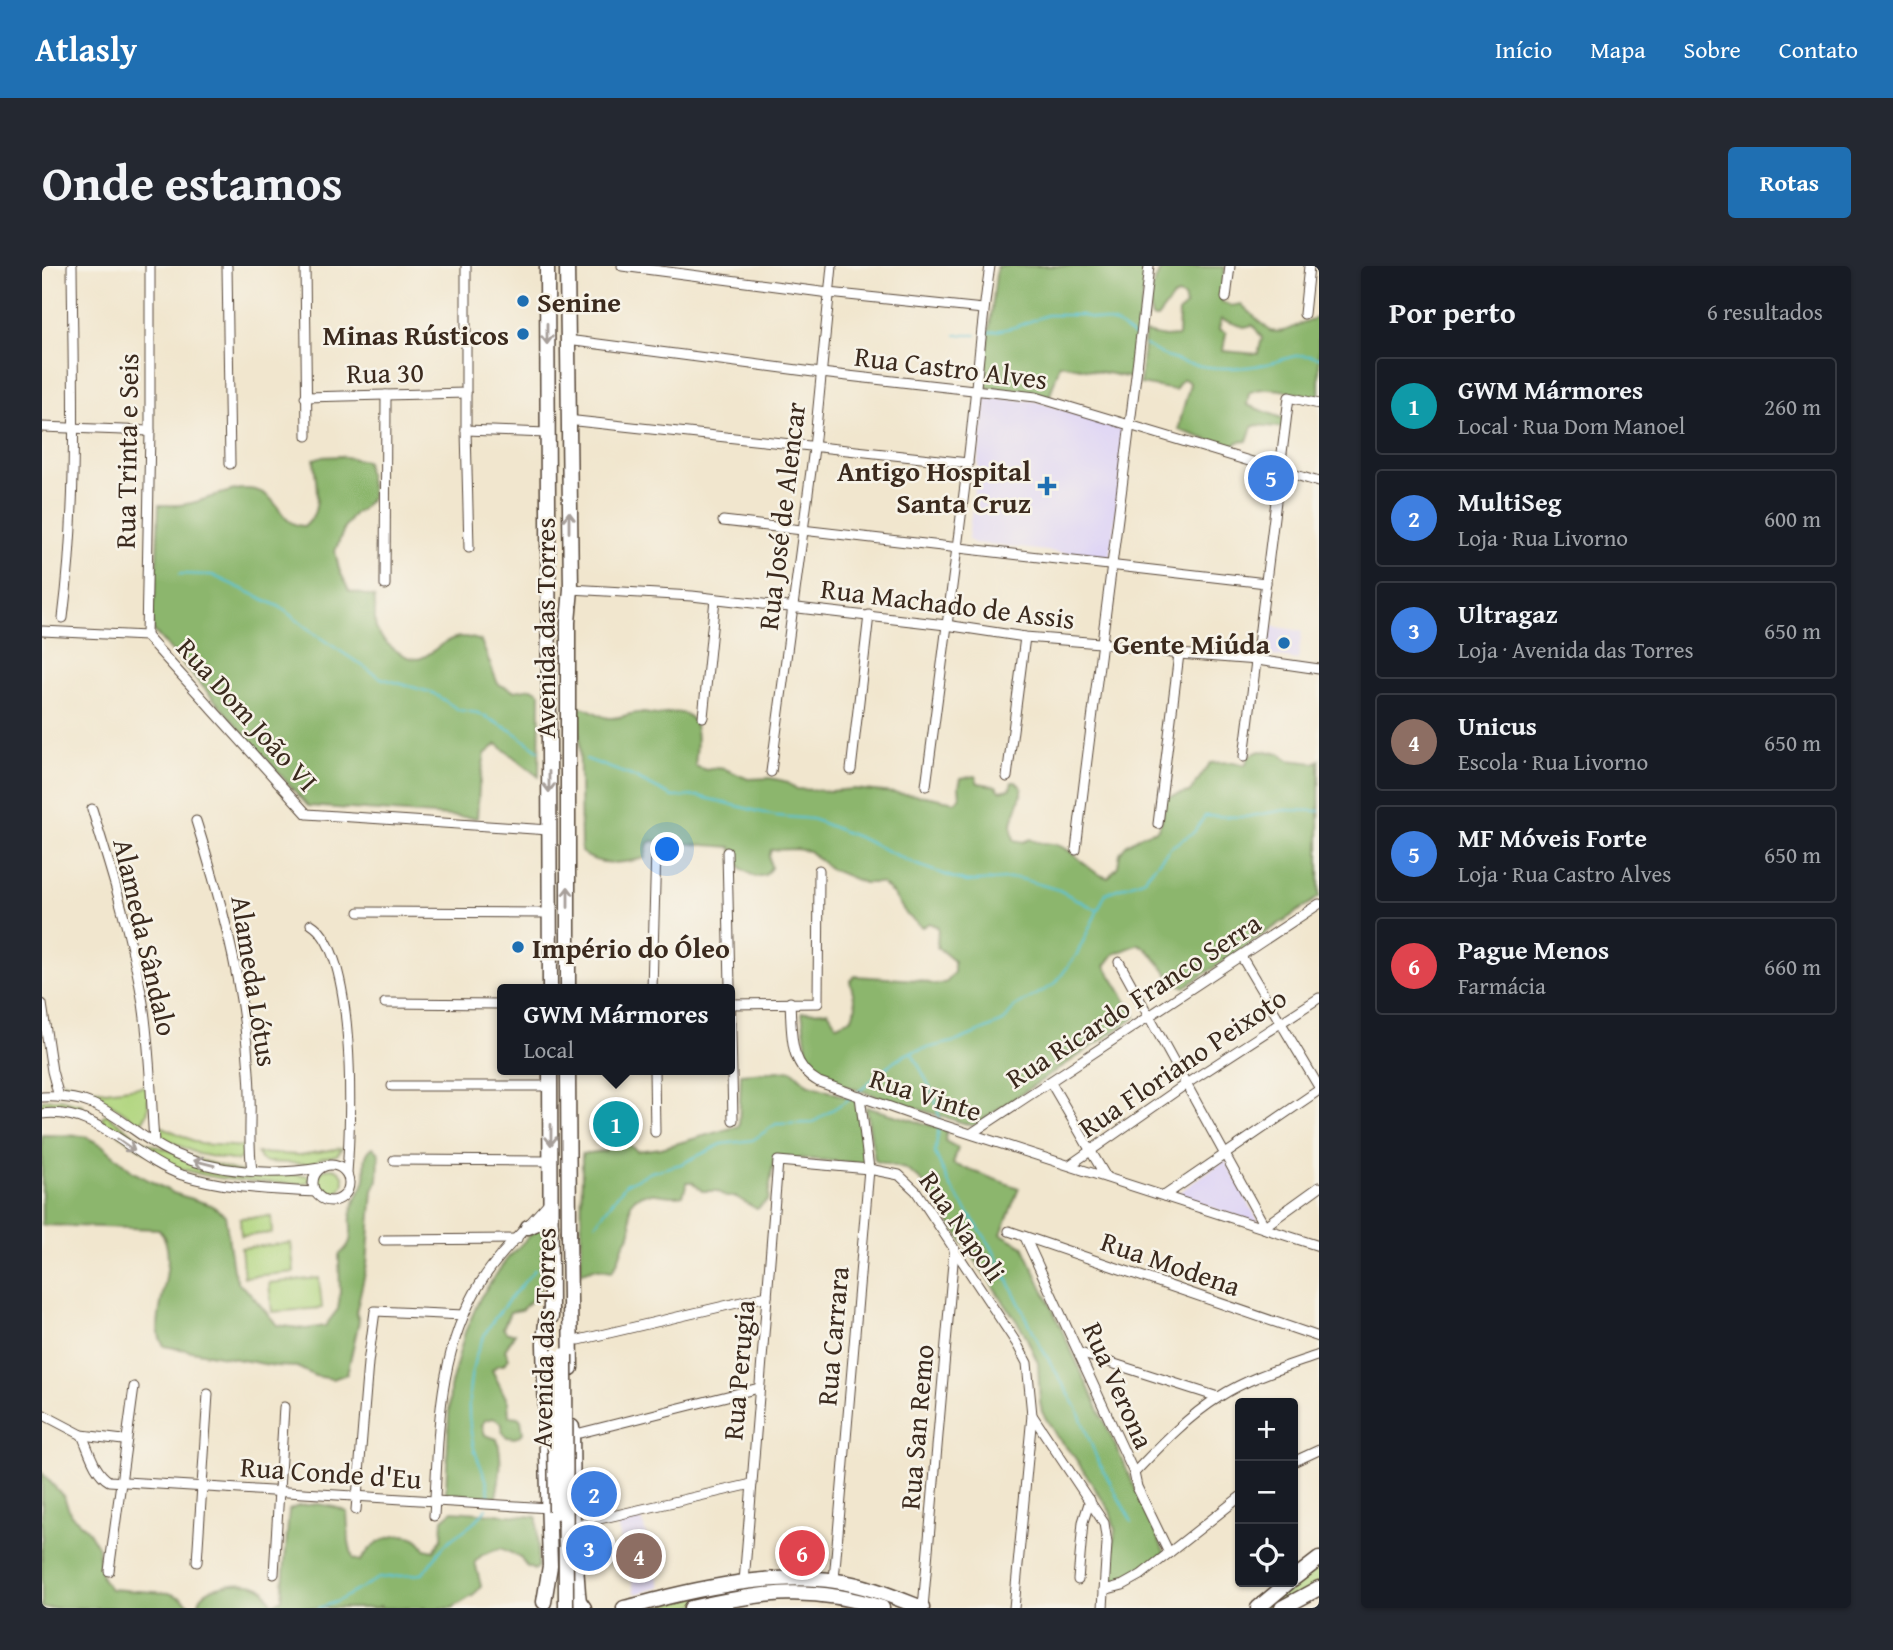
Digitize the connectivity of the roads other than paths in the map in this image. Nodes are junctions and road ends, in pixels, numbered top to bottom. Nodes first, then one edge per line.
1 (72, 266) edge
2 (150, 266) edge
3 (227, 266) edge
4 (305, 266) edge
5 (466, 266) edge
6 (547, 266) edge
7 (567, 266) edge
8 (622, 266) edge
9 (832, 266) edge
10 (990, 266) edge
11 (1149, 266) edge
12 (1230, 266) edge
13 (1309, 266) edge
14 (829, 293) junction
15 (1226, 298) dead end
16 (984, 309) junction
17 (1304, 314) dead end
18 (567, 340) junction
19 (821, 373) junction
20 (977, 389) junction
21 (466, 393) junction
22 (386, 395) junction
23 (305, 397) junction
24 (1319, 404) edge
25 (567, 420) junction
26 (1131, 426) junction
27 (42, 427) edge
28 (74, 428) junction
29 (466, 430) junction
30 (150, 431) junction
31 (547, 433) junction
32 (307, 436) dead end
33 (814, 448) junction
34 (968, 463) junction
35 (230, 464) dead end
36 (1281, 472) junction
37 (1319, 482) edge
38 (723, 521) dead end
39 (548, 527) junction
40 (803, 530) junction
41 (469, 548) dead end
42 (958, 548) junction
43 (569, 550) junction
44 (1112, 563) junction
45 (1266, 583) junction
46 (385, 585) dead end
47 (571, 589) junction
48 (548, 594) junction
49 (715, 598) junction
50 (792, 607) junction
51 (869, 615) junction
52 (63, 618) dead end
53 (946, 625) junction
54 (42, 631) edge
55 (146, 636) junction
56 (1025, 637) junction
57 (1100, 643) junction
58 (1179, 654) junction
59 (1257, 660) junction
60 (1319, 669) edge
61 (703, 718) dead end
62 (1244, 757) dead end
63 (850, 770) dead end
64 (771, 772) dead end
65 (1007, 777) dead end
66 (926, 786) dead end
67 (92, 809) dead end
68 (196, 821) dead end
69 (1158, 824) dead end
70 (549, 830) junction
71 (656, 849) dead end
72 (1076, 850) dead end
73 (727, 852) dead end
74 (819, 870) dead end
75 (1319, 904) edge
76 (359, 912) dead end
77 (550, 913) junction
78 (311, 924) dead end
79 (1241, 956) junction
80 (1119, 962) dead end
81 (550, 984) edge
82 (568, 984) edge
83 (652, 984) edge
84 (730, 984) edge
85 (1319, 998) edge
86 (385, 1003) dead end
87 (790, 1003) junction
88 (42, 1004) edge
89 (497, 1004) edge
90 (735, 1004) edge
91 (1149, 1017) junction
92 (1281, 1023) junction
93 (52, 1071) junction
94 (550, 1075) edge
95 (568, 1075) edge
96 (653, 1075) edge
97 (732, 1075) edge
98 (1051, 1083) junction
99 (1186, 1084) junction
100 (392, 1086) dead end
101 (550, 1086) junction
102 (1319, 1089) edge
103 (859, 1096) junction
104 (43, 1097) edge
105 (59, 1097) junction
106 (88, 1101) junction
107 (104, 1108) junction
108 (42, 1114) edge
109 (82, 1117) junction
110 (152, 1117) junction
111 (733, 1120) dead end
112 (96, 1124) junction
113 (138, 1132) junction
114 (655, 1132) dead end
115 (972, 1133) junction
116 (349, 1138) junction
117 (154, 1143) junction
118 (1090, 1151) junction
119 (249, 1152) junction
120 (1225, 1155) junction
121 (394, 1160) dead end
122 (551, 1161) junction
123 (778, 1161) joint
124 (333, 1164) junction
125 (1070, 1165) junction
126 (320, 1168) junction
127 (869, 1169) junction
128 (240, 1170) junction
129 (252, 1170) junction
130 (347, 1173) junction
131 (1106, 1177) junction
132 (1319, 1188) edge
133 (316, 1192) junction
134 (1164, 1196) junction
135 (551, 1201) junction
136 (551, 1226) junction
137 (528, 1227) junction
138 (1266, 1228) junction
139 (569, 1230) junction
140 (1009, 1231) dead end
141 (1025, 1237) junction
142 (517, 1239) junction
143 (384, 1240) dead end
144 (1319, 1246) edge
145 (954, 1251) junction
146 (767, 1296) junction
147 (551, 1310) junction
148 (464, 1315) junction
149 (1319, 1337) edge
150 (579, 1340) dead end
151 (1080, 1353) junction
152 (1319, 1355) edge
153 (559, 1356) junction
154 (134, 1387) dead end
155 (760, 1388) junction
156 (208, 1394) dead end
157 (1218, 1397) junction
158 (284, 1407) dead end
159 (42, 1414) edge
160 (1032, 1415) junction
161 (580, 1433) dead end
162 (82, 1435) junction
163 (122, 1440) dead end
164 (1319, 1450) edge
165 (1295, 1461) edge
166 (1134, 1473) junction
167 (121, 1481) junction
168 (752, 1484) junction
169 (201, 1487) junction
170 (279, 1492) junction
171 (357, 1496) junction
172 (1090, 1500) junction
173 (1235, 1501) edge
174 (435, 1502) junction
175 (549, 1508) junction
176 (356, 1510) dead end
177 (434, 1516) dead end
178 (573, 1525) junction
179 (1169, 1553) junction
180 (1319, 1559) edge
181 (197, 1562) dead end
182 (109, 1571) dead end
183 (274, 1574) dead end
184 (1298, 1575) edge
185 (1078, 1580) dead end
186 (744, 1583) junction
187 (1283, 1587) edge
188 (1319, 1588) edge
189 (875, 1590) junction
190 (1104, 1590) junction
191 (831, 1594) edge
192 (865, 1602) junction
193 (737, 1603) edge
194 (885, 1604) edge
195 (579, 1606) edge
196 (545, 1607) edge
197 (1285, 1607) edge
198 (624, 1608) edge
199 (691, 1608) edge
200 (923, 1608) edge
201 (1014, 1608) edge
202 (1103, 1608) edge
203 (1258, 1608) edge

1 - 28 street
2 - 30 street, Rua Trinta e Seis
3 - 35 street
4 - 23 street
5 - 21 street
6 -> 31 main road, Avenida das Torres
7 - 18 main road, Avenida das Torres
8 - 14 street
9 - 14 street, Rua José de Alencar
10 - 16 street
11 - 26 street
12 - 15 street
13 - 17 street
14 - 16 street
14 - 19 street, Rua José de Alencar
16 - 20 street
18 - 19 street, Rua Castro Alves
18 - 25 main road, Avenida das Torres
19 - 20 street, Rua Castro Alves
19 - 33 street, Rua José de Alencar
20 - 26 street, Rua Castro Alves
20 - 34 street
21 - 22 street, Rua 30
21 - 29 street
22 - 23 street, Rua 30
22 - 46 street
23 - 32 street
24 - 36 street
25 - 33 street
43 -> 25 main road, Avenida das Torres
26 - 36 street, Rua Castro Alves
26 - 44 street
27 - 28 street
28 - 30 street
28 - 52 street
29 - 31 street
29 - 41 street
30 - 55 street, Rua Trinta e Seis
31 - 39 main road, Avenida das Torres
33 - 34 street
33 - 40 street, Rua José de Alencar
34 - 42 street
36 - 37 street, Rua Castro Alves
36 - 45 street
38 - 40 street
39 - 43 main road
39 - 48 main road, Avenida das Torres
40 - 42 street
40 - 50 street, Rua José de Alencar
42 - 44 street
42 - 53 street
43 - 47 main road, Avenida das Torres
44 - 45 street
44 - 57 street
45 - 59 street
47 - 48 main road
47 - 49 street, Rua Machado de Assis
82 -> 47 main road, Avenida das Torres
48 -> 70 main road, Avenida das Torres
49 - 50 street, Rua Machado de Assis
49 - 61 street
50 - 51 street, Rua Machado de Assis
50 - 64 street, Rua José de Alencar
51 - 53 street, Rua Machado de Assis
51 - 63 street
53 - 56 street, Rua Machado de Assis
53 - 66 street
54 - 55 street, Rua Dom João VI
55 - 70 street, Rua Dom João VI
56 - 57 street, Rua Machado de Assis
56 - 65 street
57 - 58 street, Rua Machado de Assis
57 - 72 street
58 - 59 street, Rua Machado de Assis
58 - 69 street
59 - 60 street, Rua Machado de Assis
59 - 62 street
67 - 110 street, Alameda Sândalo
68 - 119 street, Alameda Lótus
70 - 77 main road, Avenida das Torres
71 - 83 street
73 - 84 street
74 - 87 street
75 - 79 street, Rua Ricardo Franco Serra
76 - 77 street
77 - 81 main road, Avenida das Torres
78 - 116 street
79 - 91 street, Rua Ricardo Franco Serra
79 - 92 street
80 - 91 street
85 - 92 street, Rua Floriano Peixoto
86 - 89 street
87 - 90 street
87 - 103 street, Rua Vinte
88 - 93 street
91 - 98 street, Rua Ricardo Franco Serra
91 - 99 street
92 - 99 street, Rua Floriano Peixoto
92 - 102 street
93 - 104 street
93 - 105 street
94 - 101 main road, Avenida das Torres
95 - 139 main road, Avenida das Torres
96 - 114 street
97 - 111 street
98 - 115 street, Rua Ricardo Franco Serra
98 - 118 street
99 - 118 street, Rua Floriano Peixoto
99 - 120 street
100 - 101 street
101 -> 122 main road, Avenida das Torres
102 - 120 street
103 - 115 street, Rua Vinte
103 - 127 street, Rua Carrara
104 - 105 street
105 - 106 street
106 - 107 street
106 - 109 street
107 - 112 street
107 - 113 street
108 - 109 street
109 - 112 street
110 - 113 street
110 - 117 street, Alameda Sândalo
112 -> 133 street
113 - 117 street
115 - 125 street, Rua Vinte
116 - 124 street
116 - 130 street
128 -> 117 street
118 - 125 street, Rua Floriano Peixoto
118 - 131 street
119 - 128 street, Alameda Lótus
119 - 129 street, Alameda Lótus
120 - 134 street
120 - 138 street
121 - 122 street
122 - 135 main road, Avenida das Torres
123 - 127 street, Rua Napoli
123 - 146 street, Rua Perugia
124 - 126 street
124 - 130 street
125 - 131 street, Rua Vinte
126 - 129 street
126 - 133 street
127 - 145 street, Rua Napoli
127 - 191 street, Rua Carrara
128 - 129 street
130 - 133 street
131 - 134 street, Rua Vinte
132 - 138 street
134 - 138 street, Rua Vinte
135 - 136 main road, Avenida das Torres
135 - 137 street
136 - 137 main road
136 - 147 main road, Avenida das Torres
137 - 142 street
138 - 144 street, Rua Vinte
139 - 153 main road, Avenida das Torres
139 - 178 main road
140 - 141 street, Rua Modena
141 - 149 street, Rua Modena
141 - 151 street, Rua Verona
142 - 143 street
142 - 148 street
145 - 160 street, Rua Napoli
145 - 200 street, Rua San Remo
146 - 150 street
146 - 155 street, Rua Perugia
147 - 153 main road, Avenida das Torres
147 - 175 main road
148 - 171 street
148 - 174 street
151 - 157 street
151 - 166 street, Rua Verona
152 - 157 street
153 - 195 main road, Avenida das Torres, bridge
153 - 196 main road, Avenida das Torres, bridge
154 - 167 street
155 - 161 street
155 - 168 street, Rua Perugia
156 - 169 street
157 - 166 street
158 - 170 street
159 - 162 street
160 - 172 street
160 - 201 street, Rua Napoli
162 - 163 street
162 - 167 street, Rua Conde d'Eu
164 - 165 street
166 - 179 street, Rua Verona
167 - 169 street, Rua Conde d'Eu
167 - 182 street
168 - 178 street
168 - 186 street, Rua Perugia
169 - 170 street, Rua Conde d'Eu
169 - 181 street
170 - 171 street, Rua Conde d'Eu
170 - 183 street
171 - 174 street, Rua Conde d'Eu
171 - 176 street
172 - 185 street
172 - 190 street
173 - 179 street
174 - 175 street, Rua Conde d'Eu
174 - 177 street
175 - 196 main road
178 - 195 main road
179 - 190 street
180 - 184 main road
186 - 191 main road
186 - 198 main road
187 - 203 main road
188 - 197 main road
189 - 191 main road
189 - 192 main road
189 - 194 main road
190 - 202 street
191 - 192 main road
191 - 193 main road
192 - 194 main road
193 - 199 main road
194 - 200 main road
195 - 196 main road

